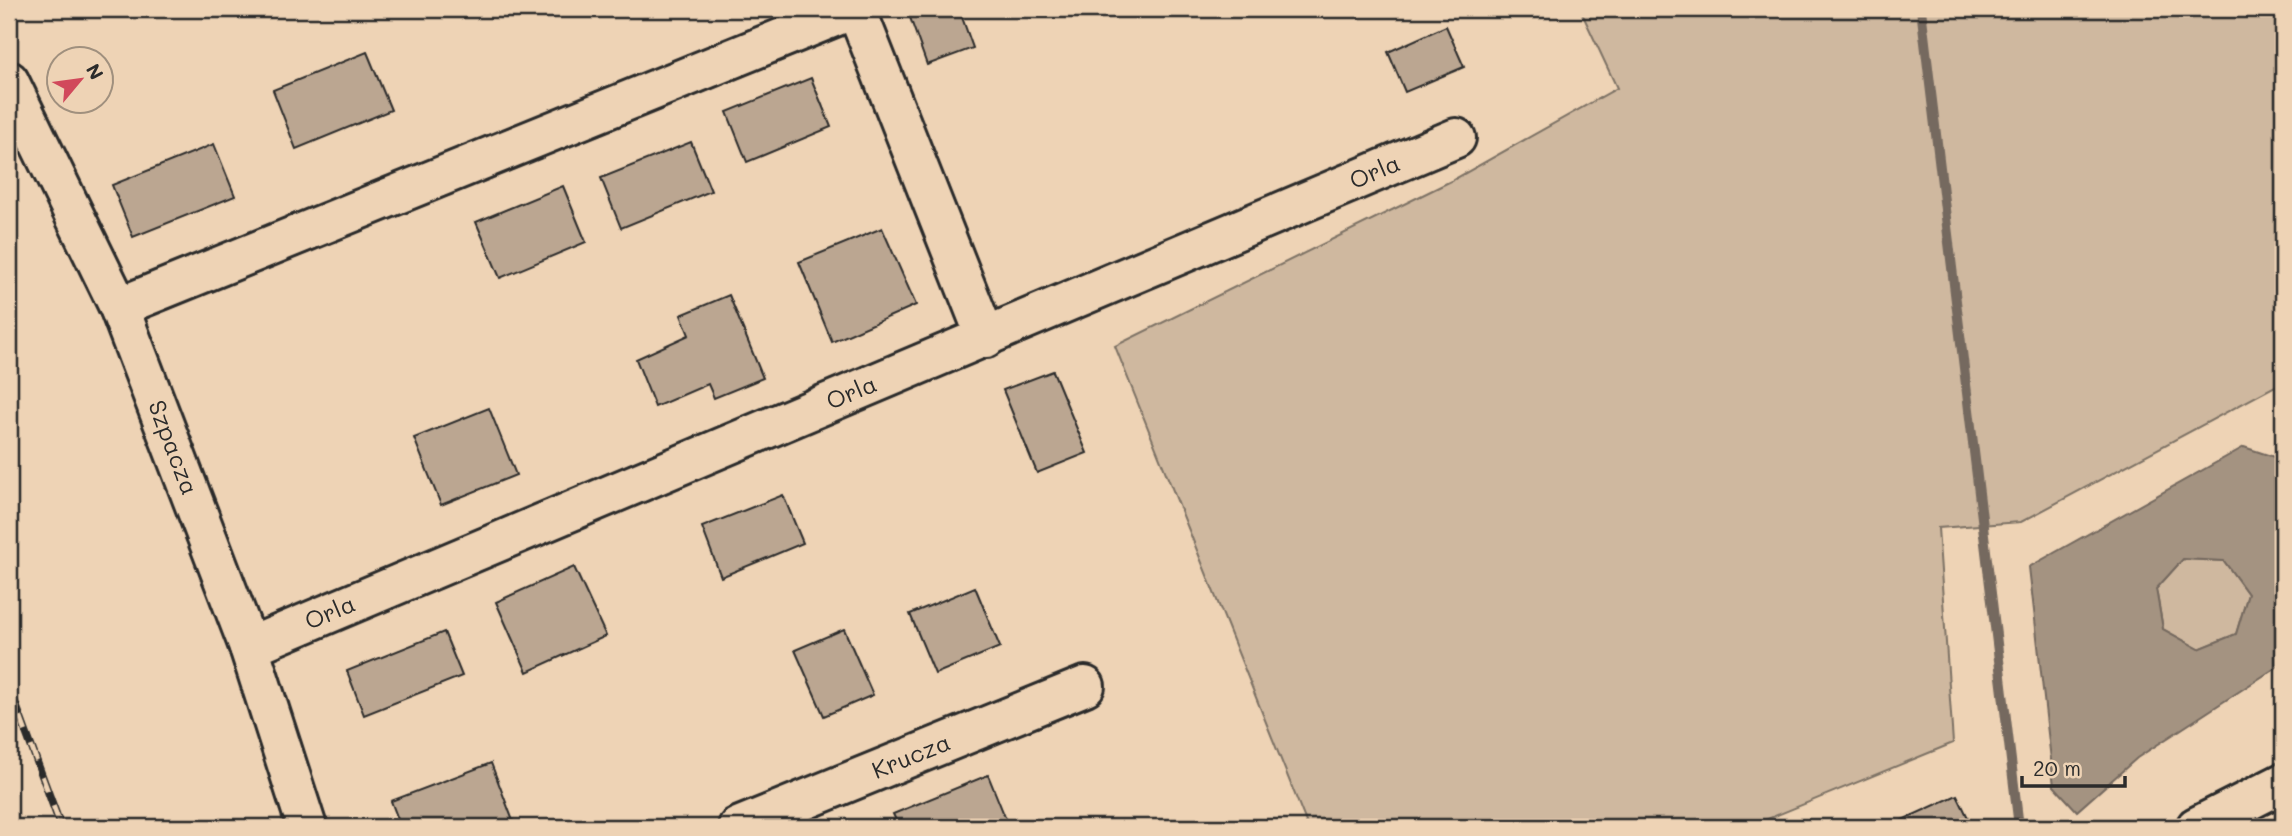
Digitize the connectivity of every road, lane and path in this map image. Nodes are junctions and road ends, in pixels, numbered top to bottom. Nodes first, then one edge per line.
1 (855, 9) edge
2 (9, 81) edge
3 (1457, 138) dead end
4 (119, 307) junction
5 (986, 338) junction
6 (249, 647) junction
7 (1086, 686) dead end
8 (2283, 783) edge
9 (307, 827) edge
10 (738, 827) edge
11 (2196, 827) edge

1 - 4 street
1 - 5 street
2 - 4 street, Szpacza
3 - 5 street, Orla
4 - 6 street, Szpacza
5 - 6 street, Orla
6 - 9 street, Szpacza
7 - 10 street, Krucza
8 - 11 street

